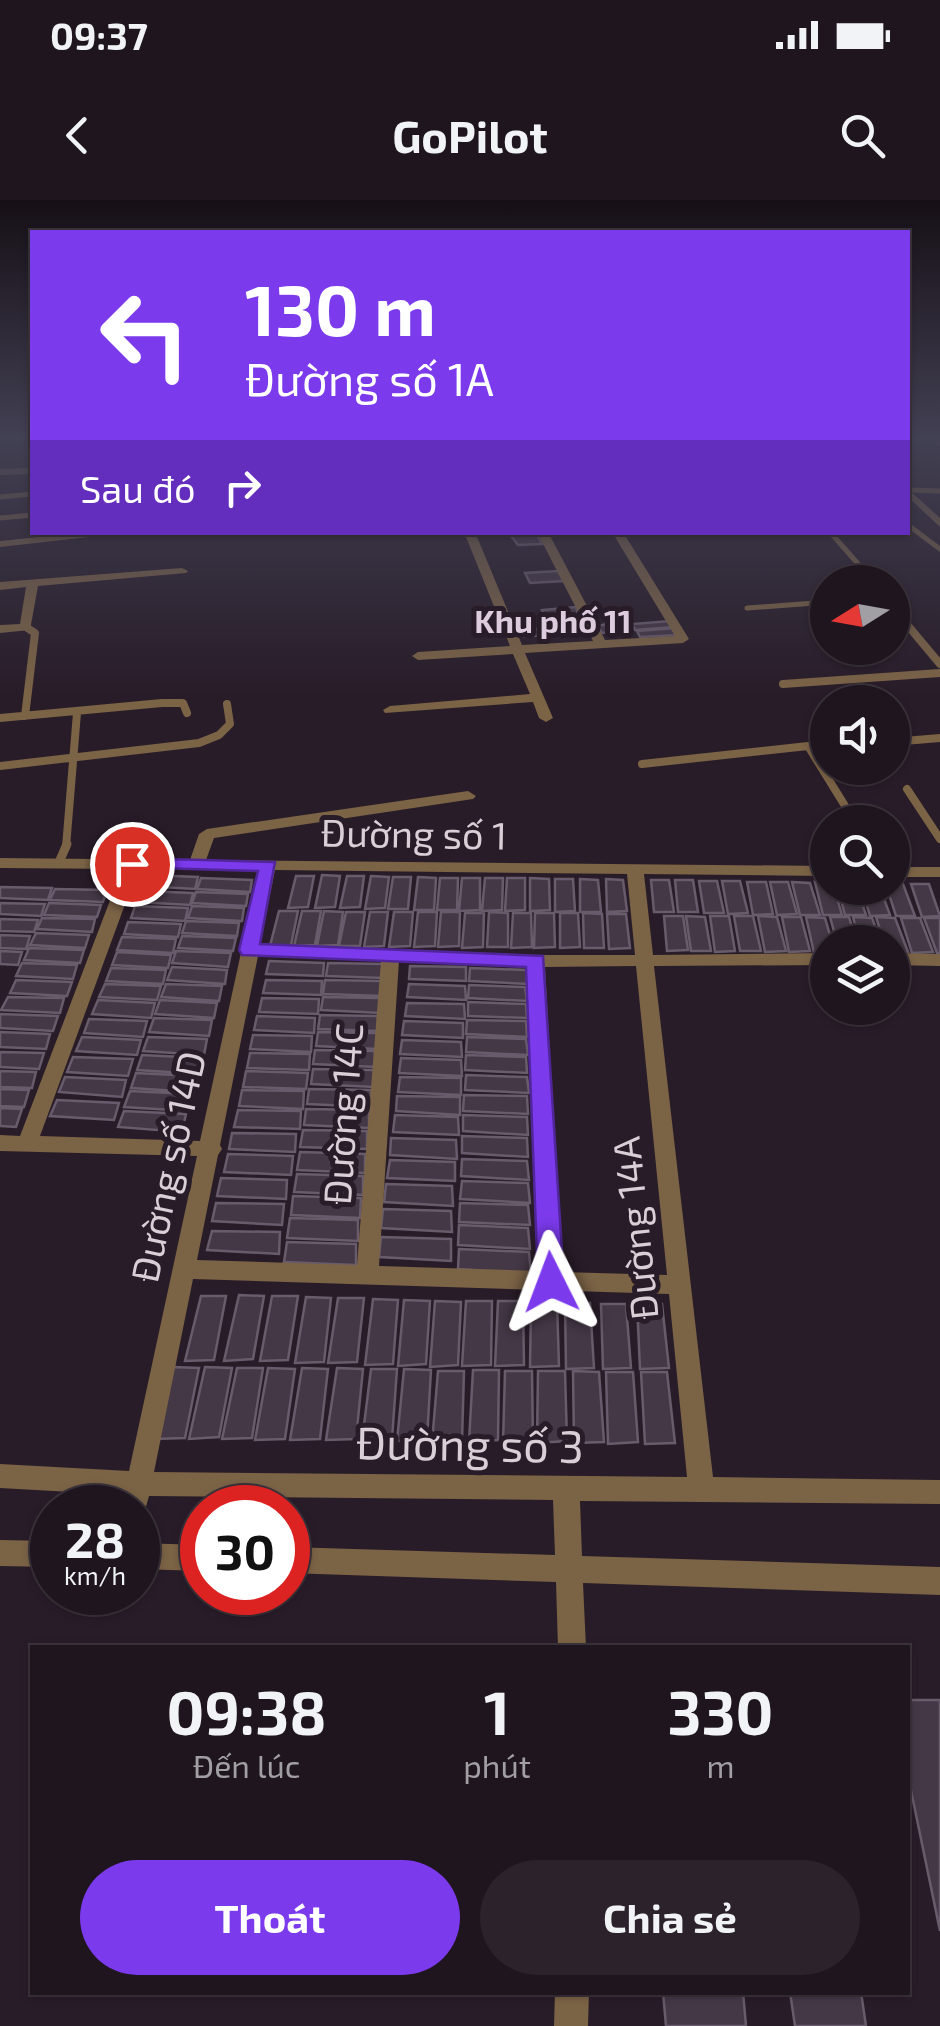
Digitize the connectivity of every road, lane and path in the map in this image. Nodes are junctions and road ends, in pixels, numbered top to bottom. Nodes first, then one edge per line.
1 (910, 526) edge
2 (96, 535) edge
3 (471, 535) edge
4 (544, 535) edge
5 (619, 535) edge
6 (833, 535) edge
7 (0, 544) edge
8 (940, 549) edge
9 (858, 565) edge
10 (182, 571) dead end
11 (33, 583) junction
12 (0, 586) edge
13 (810, 603) edge
14 (747, 608) dead end
15 (26, 626) junction
16 (910, 628) edge
17 (0, 629) edge
18 (600, 644) junction
19 (516, 650) junction
20 (418, 656) dead end
21 (940, 664) edge
22 (940, 673) edge
23 (782, 684) dead end
24 (536, 698) junction
25 (227, 704) dead end
26 (390, 710) dead end
27 (77, 713) junction
28 (187, 713) dead end
29 (26, 716) junction
30 (0, 718) edge
31 (546, 718) dead end
32 (940, 738) edge
33 (910, 740) edge
34 (74, 760) junction
35 (642, 764) dead end
36 (0, 766) edge
37 (907, 789) dead end
38 (468, 796) dead end
39 (844, 805) edge
40 (940, 838) edge
41 (60, 860) junction
42 (0, 862) edge
43 (132, 864) junction
44 (196, 865) junction
45 (268, 866) junction
46 (635, 869) junction
47 (810, 871) edge
48 (910, 872) edge
49 (940, 872) edge
50 (249, 950) junction
51 (390, 958) junction
52 (643, 958) junction
53 (810, 959) edge
54 (910, 959) edge
55 (536, 960) junction
56 (940, 960) edge
57 (0, 1144) edge
58 (27, 1144) junction
59 (212, 1149) junction
60 (183, 1269) junction
61 (368, 1275) junction
62 (551, 1282) junction
63 (677, 1286) junction
64 (0, 1476) edge
65 (62, 1485) edge
66 (139, 1485) edge
67 (566, 1488) junction
68 (701, 1490) junction
69 (940, 1492) edge
70 (160, 1496) edge
71 (0, 1552) edge
72 (30, 1553) edge
73 (310, 1561) edge
74 (572, 1569) junction
75 (940, 1581) edge
76 (572, 1645) edge
77 (572, 1995) edge
78 (571, 2026) edge

1 - 8 lane
2 - 7 street
3 - 19 street
4 - 18 street
5 - 18 street
6 - 9 lane
10 - 11 street
11 - 12 street
11 - 15 street
13 - 14 lane
15 - 17 street
15 - 29 lane
16 - 21 lane
18 - 19 street
19 - 20 street
19 - 24 street
22 - 23 lane
24 - 26 street
24 - 31 street
25 - 34 lane
27 - 28 lane
27 - 29 lane
27 - 34 lane
29 - 30 lane
32 - 33 lane
34 - 36 lane
34 - 41 lane
35 - 39 lane
37 - 40 lane
38 - 44 street
41 - 42 street, Đường số 1
41 - 43 street, Đường số 1
43 - 44 street, Đường số 1
43 - 58 street
44 - 45 street, Đường số 1
45 - 46 street, Đường số 1
45 - 50 street, Đường số 14D
46 - 47 street, Đường số 1
46 - 52 street, Đường 14A
48 - 49 street
50 - 51 street
50 - 59 street, Đường số 14D
51 - 55 street
51 - 61 street, Đường 14C
52 - 53 street
52 - 55 street
52 - 63 street, Đường 14A
54 - 56 street
55 - 62 street
57 - 58 street
58 - 59 street
59 - 60 street, Đường số 14D
60 - 61 street
60 - 66 street, Đường số 14D
61 - 62 street
62 - 63 street
63 - 68 street, Đường 14A
64 - 65 street, Đường số 3
67 - 68 street, Đường số 3
67 - 70 street, Đường số 3
67 - 74 street
68 - 69 street, Đường số 3
71 - 72 street
73 - 74 street
74 - 75 street
74 - 76 street
77 - 78 street

